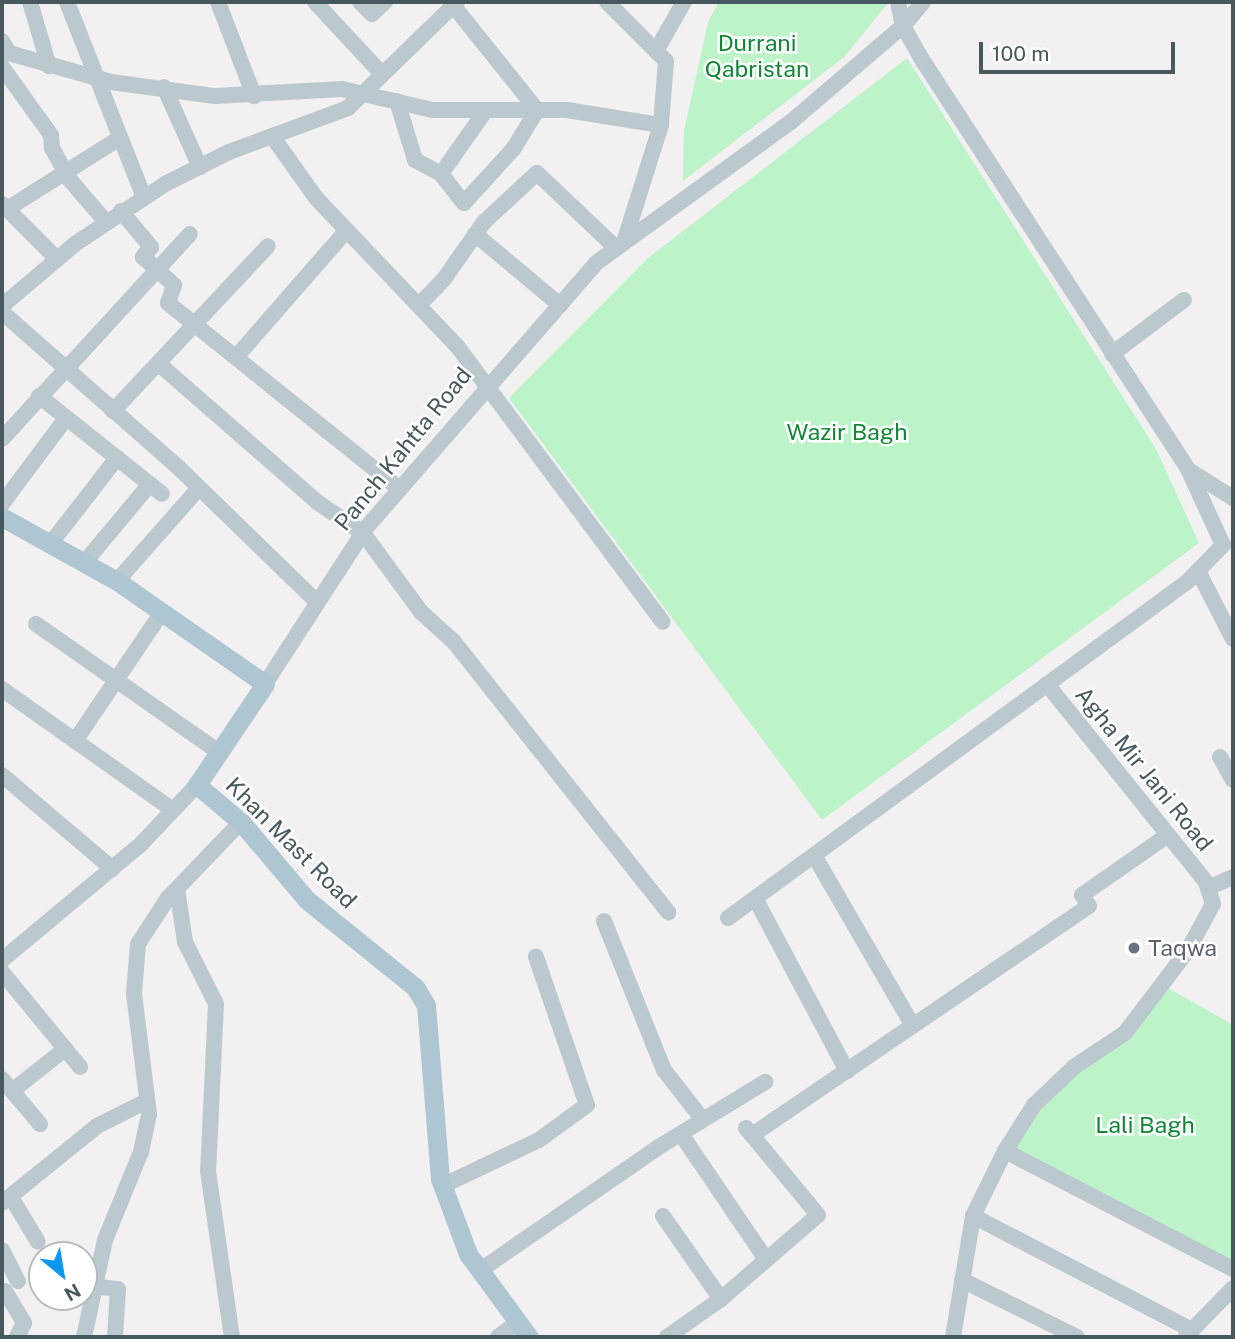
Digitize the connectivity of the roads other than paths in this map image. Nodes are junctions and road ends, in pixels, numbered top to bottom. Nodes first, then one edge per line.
1 (30, 2) edge
2 (67, 2) edge
3 (218, 2) edge
4 (315, 2) edge
5 (360, 2) edge
6 (385, 2) edge
7 (607, 2) edge
8 (684, 2) edge
9 (898, 2) edge
10 (923, 2) edge
11 (455, 4) edge
12 (903, 26) junction
13 (656, 51) junction
14 (4, 55) edge
15 (49, 66) junction
16 (382, 74) junction
17 (97, 79) junction
18 (164, 87) junction
19 (364, 93) junction
20 (254, 96) junction
21 (397, 101) junction
22 (486, 110) junction
23 (537, 110) junction
24 (661, 125) junction
25 (272, 136) junction
26 (118, 139) junction
27 (200, 167) junction
28 (65, 172) junction
29 (441, 174) junction
30 (144, 197) junction
31 (4, 206) edge
32 (121, 211) junction
33 (106, 222) junction
34 (347, 230) junction
35 (190, 234) dead end
36 (475, 234) junction
37 (620, 243) junction
38 (268, 246) dead end
39 (57, 259) junction
40 (153, 269) junction
41 (1184, 300) dead end
42 (4, 302) edge
43 (419, 305) junction
44 (560, 305) junction
45 (197, 326) junction
46 (1112, 354) junction
47 (237, 356) junction
48 (159, 364) junction
49 (64, 367) junction
50 (484, 387) junction
51 (39, 396) junction
52 (113, 411) junction
53 (66, 418) junction
54 (2, 439) edge
55 (117, 458) junction
56 (1188, 469) junction
57 (199, 488) junction
58 (399, 489) junction
59 (1233, 498) edge
60 (2, 503) edge
61 (2, 517) edge
62 (363, 533) junction
63 (51, 544) junction
64 (84, 563) junction
65 (1198, 571) junction
66 (117, 581) junction
67 (317, 602) junction
68 (162, 612) junction
69 (663, 622) dead end
70 (36, 624) dead end
71 (1233, 639) edge
72 (116, 680) junction
73 (265, 684) junction
74 (1047, 684) junction
75 (2, 689) edge
76 (75, 741) junction
77 (219, 752) junction
78 (1220, 757) dead end
79 (2, 775) edge
80 (1233, 780) edge
81 (197, 785) junction
82 (173, 810) junction
83 (241, 822) junction
84 (1168, 835) junction
85 (815, 857) junction
86 (113, 869) junction
87 (1233, 877) edge
88 (1208, 888) junction
89 (177, 889) junction
90 (756, 900) junction
91 (668, 912) dead end
92 (728, 918) dead end
93 (604, 921) dead end
94 (536, 957) dead end
95 (2, 960) edge
96 (2, 972) edge
97 (913, 1026) junction
98 (65, 1049) junction
99 (79, 1067) dead end
100 (847, 1071) junction
101 (765, 1082) dead end
102 (7, 1085) edge
103 (147, 1101) junction
104 (703, 1120) junction
105 (40, 1124) dead end
106 (681, 1134) junction
107 (1005, 1151) junction
108 (442, 1186) junction
109 (6, 1200) edge
110 (663, 1216) dead end
111 (973, 1216) junction
112 (37, 1241) edge
113 (2, 1250) edge
114 (765, 1258) junction
115 (1233, 1269) edge
116 (98, 1270) edge
117 (479, 1271) junction
118 (962, 1280) junction
119 (98, 1287) edge
120 (1233, 1288) edge
121 (722, 1299) junction
122 (88, 1311) edge
123 (523, 1330) edge
124 (1189, 1334) edge
125 (17, 1337) edge
126 (84, 1337) edge
127 (115, 1337) edge
128 (232, 1337) edge
129 (498, 1337) edge
130 (667, 1337) edge
131 (953, 1337) edge
132 (1077, 1337) edge

1 - 15 street
2 - 17 street
3 - 20 street
4 - 16 street
5 - 6 street
7 - 13 street
8 - 13 street
9 - 12 street
10 - 12 street, Panch Kahtta Road
11 - 16 street
11 - 23 street
12 - 37 street, Panch Kahtta Road
12 - 46 street
13 - 24 street
14 - 15 street
14 - 28 street
15 - 17 street
16 - 19 street
17 - 18 street
17 - 26 street
18 - 20 street
18 - 27 street
19 - 20 street
19 - 21 street
19 - 25 street
21 - 22 street
21 - 29 street
22 - 23 street
22 - 29 street
23 - 24 street
23 - 29 street
24 - 37 street
25 - 27 street
25 - 34 street
26 - 28 street
26 - 30 street
27 - 30 street
28 - 31 street
28 - 33 street
30 - 32 street
31 - 39 street
32 - 33 street
32 - 40 street
33 - 39 street
34 - 43 street
34 - 47 street
35 - 40 street
36 - 37 street
36 - 43 street
36 - 44 street
37 - 44 street, Panch Kahtta Road
38 - 45 street
39 - 42 street
40 - 45 street
40 - 49 street
41 - 46 street
42 - 49 street
43 - 50 street
44 - 50 street, Panch Kahtta Road
45 - 47 street
45 - 48 street
46 - 56 street
47 - 58 street
48 - 52 street
48 - 62 street
49 - 51 street
49 - 52 street
50 - 58 street, Panch Kahtta Road
50 - 69 street
51 - 53 street
51 - 54 street
52 - 57 street
53 - 55 street
53 - 60 street
55 - 63 street
55 - 64 street
56 - 59 street
56 - 65 street
57 - 66 street
57 - 67 street
58 - 62 street, Panch Kahtta Road
61 - 63 main road
62 - 67 street, Panch Kahtta Road
62 - 91 street
63 - 64 main road
64 - 66 main road
65 - 71 street
65 - 74 street
66 - 68 main road
67 - 73 street, Panch Kahtta Road
68 - 72 street
68 - 73 main road
70 - 72 street
72 - 76 street
72 - 77 street
73 - 77 main road, Panch Kahtta Road
74 - 84 street, Agha Mir Jani Road
74 - 85 street
75 - 76 street
76 - 82 street
77 - 81 main road, Panch Kahtta Road
78 - 80 street
79 - 86 street
81 - 82 street, Panch Kahtta Road
81 - 83 main road, Khan Mast Road
82 - 86 street, Panch Kahtta Road
83 - 89 street
83 - 108 main road, Khan Mast Road
84 - 88 street, Agha Mir Jani Road
84 - 97 street
85 - 90 street
85 - 97 street
86 - 95 street, Panch Kahtta Road
87 - 88 street
88 - 107 street, Agha Mir Jani Road
89 - 103 street
89 - 128 street
90 - 92 street
90 - 100 street
93 - 104 street
94 - 108 street
96 - 98 street
97 - 100 street
98 - 99 street
98 - 102 street
100 - 114 street
101 - 104 street
102 - 105 street
103 - 109 street
103 - 116 street
104 - 106 street
106 - 114 street
106 - 117 street
107 - 111 street, Agha Mir Jani Road
107 - 115 street
108 - 117 main road, Khan Mast Road
109 - 112 street
110 - 121 street
111 - 118 street, Agha Mir Jani Road
111 - 124 street
113 - 125 street
114 - 121 street
117 - 123 main road, Khan Mast Road
118 - 131 street, Agha Mir Jani Road
118 - 132 street
119 - 127 street
120 - 124 street
121 - 130 street
122 - 126 street
123 - 129 street

